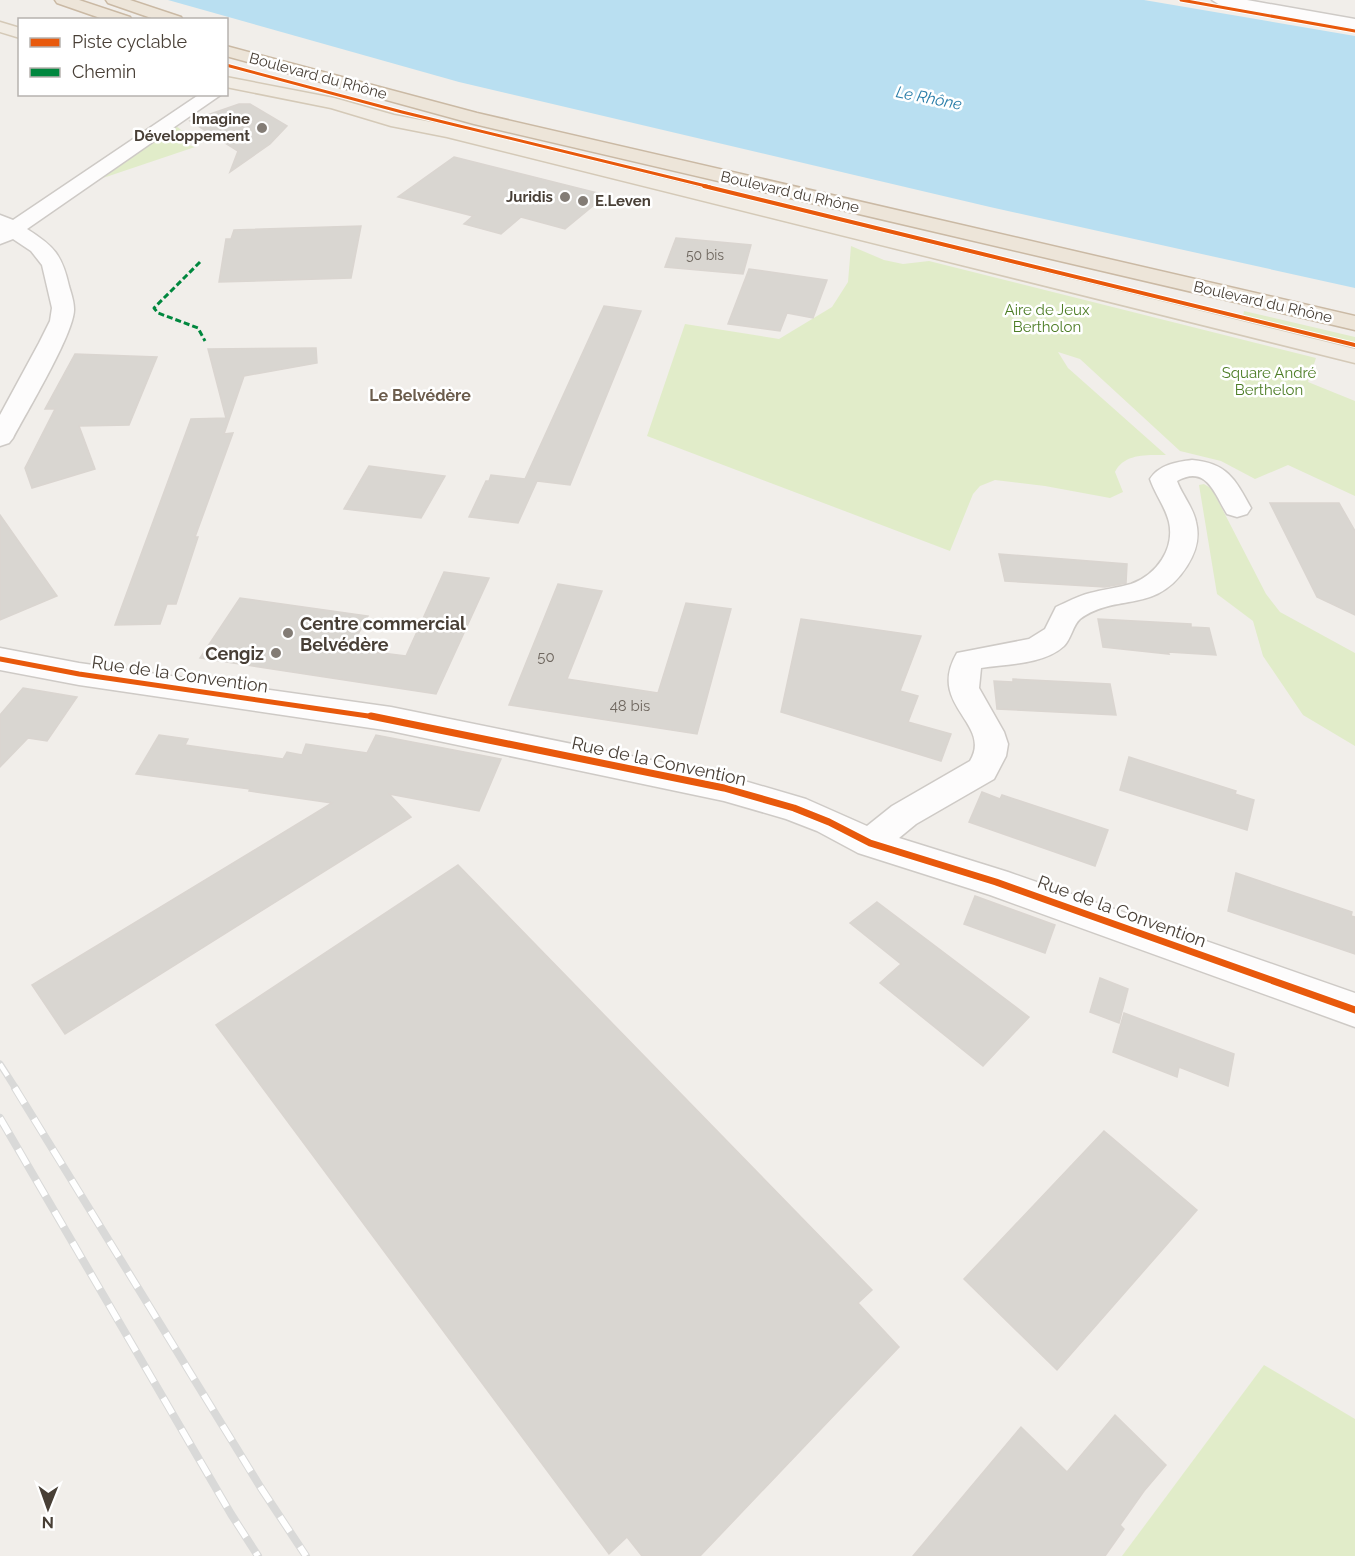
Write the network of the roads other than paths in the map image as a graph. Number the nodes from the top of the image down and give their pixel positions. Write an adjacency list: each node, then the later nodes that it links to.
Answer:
1 (63, 0): 4 (highway)
2 (114, 0): 5 (highway)
3 (1220, 0): 6 (street)
4 (118, 18)
5 (169, 18)
6 (1355, 24)
7 (0, 27): 8 (main road)
8 (18, 32)
9 (228, 37): 14 (highway, Boulevard du Rhône)
10 (228, 52): 15 (highway, Boulevard du Rhône)
11 (228, 87): 16 (main road)
12 (209, 96): 13 (street)
13 (5, 229): 17 (street)
14 (1355, 308)
15 (1355, 323)
16 (1355, 356)
17 (0, 438)
18 (1237, 508): 20 (street)
19 (0, 659): 20 (street, Rue de la Convention)
20 (870, 843): 21 (street, Rue de la Convention)
21 (1355, 1010)

